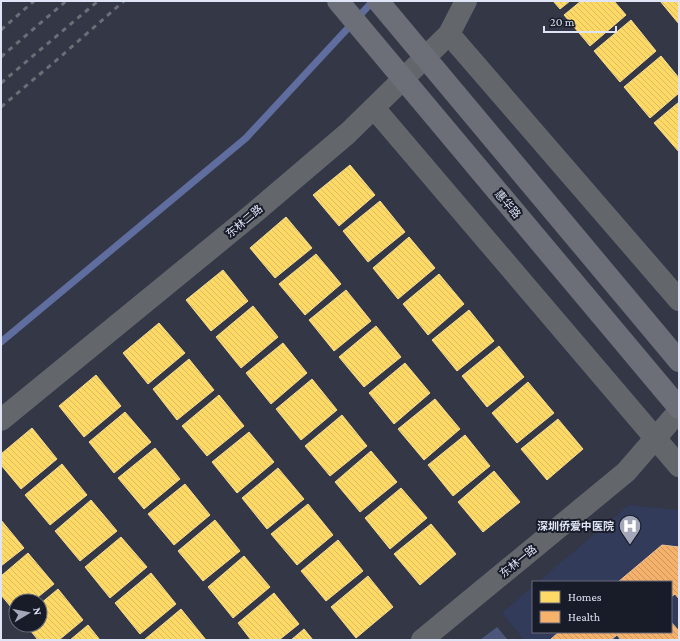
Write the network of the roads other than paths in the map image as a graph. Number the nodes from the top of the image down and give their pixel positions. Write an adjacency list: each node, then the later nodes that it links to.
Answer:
1 (338, 1): 8 (main road, 惠华路)
2 (378, 1): 7 (main road)
3 (466, 1): 4 (street, 东林二路)
4 (449, 34): 5 (street, 东林二路); 6 (street)
5 (374, 108): 10 (street, 东林二路); 11 (street)
6 (679, 300)
7 (679, 361)
8 (679, 408)
9 (679, 411): 11 (street, 东林一路)
10 (1, 420)
11 (656, 438): 12 (street); 13 (street, 东林一路)
12 (679, 466)
13 (422, 640)

